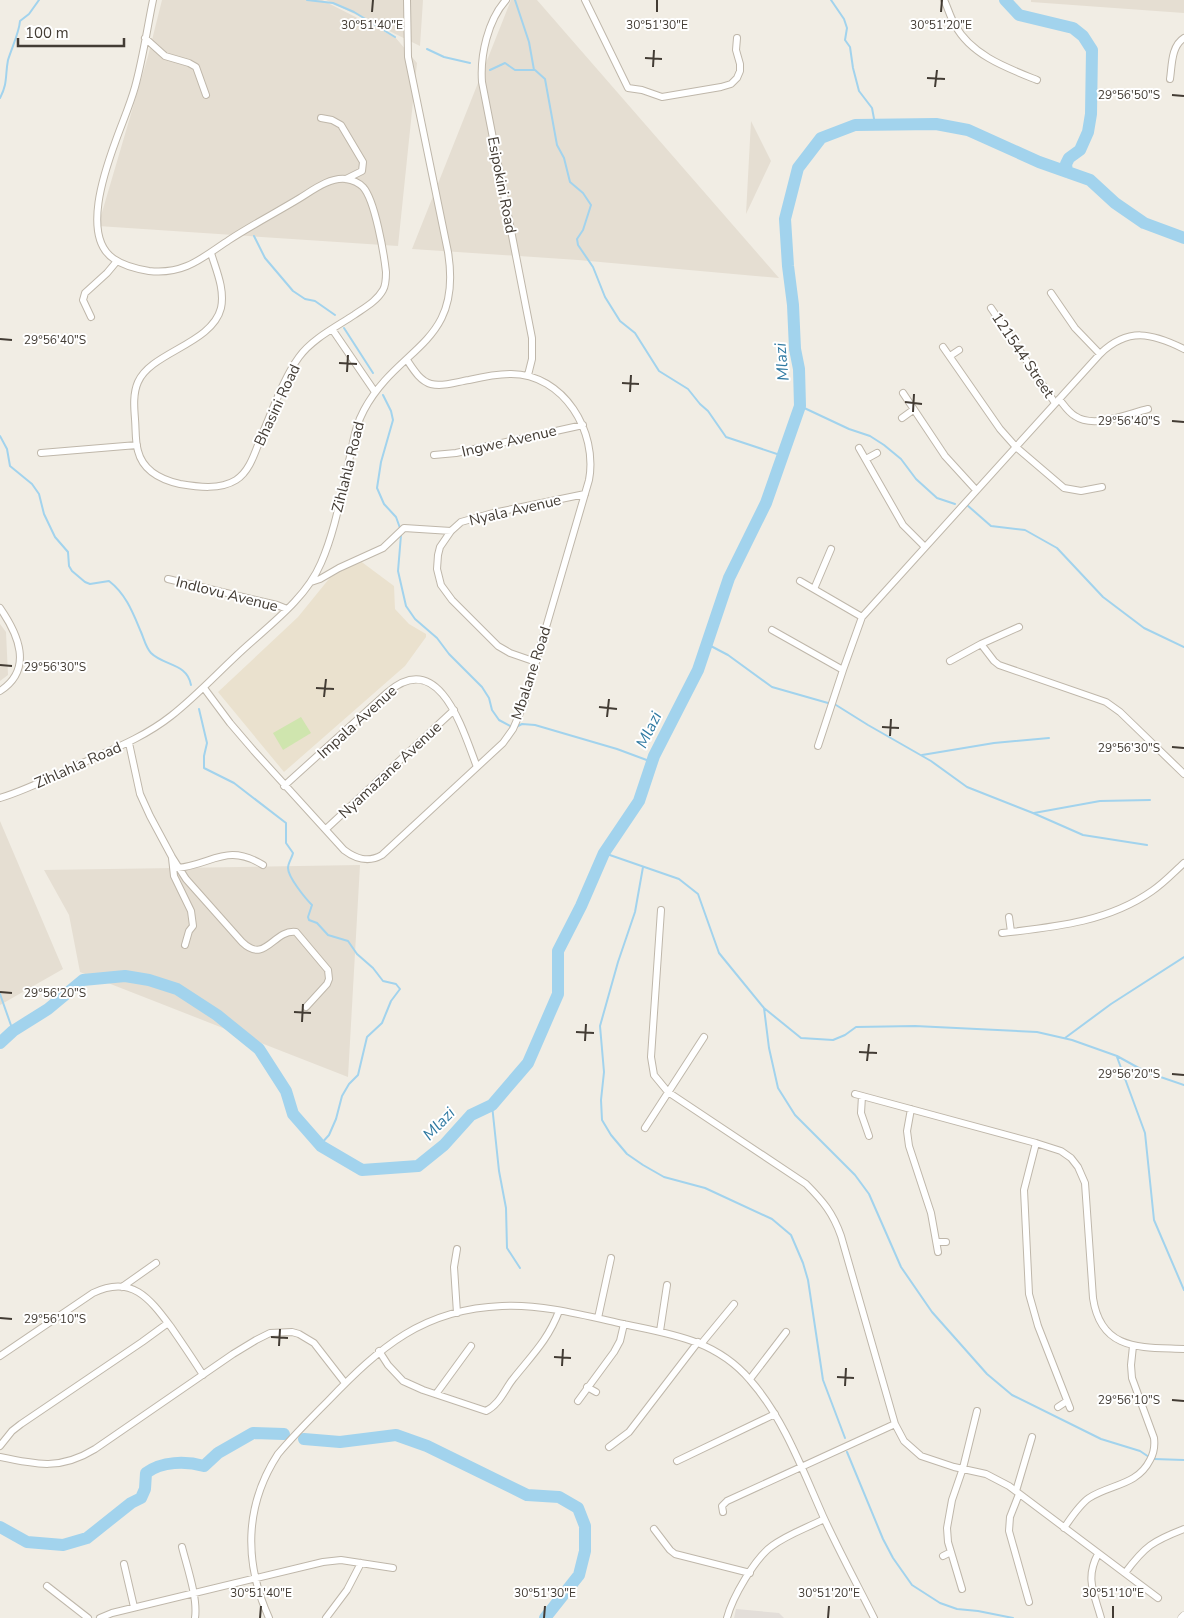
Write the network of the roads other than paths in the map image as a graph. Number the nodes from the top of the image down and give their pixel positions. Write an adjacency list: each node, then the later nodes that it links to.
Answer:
1 (153, 0): 6 (street)
2 (407, 0): 25 (street, Zihlahla Road)
3 (506, 0): 26 (street, Esipokini Road)
4 (585, 0): 7 (street)
5 (944, 0): 10 (street)
6 (145, 38): 11 (street); 15 (street)
7 (736, 38)
8 (1184, 38): 9 (street)
9 (1170, 79)
10 (1037, 80)
11 (206, 95)
12 (321, 118): 13 (street)
13 (346, 179): 14 (street); 19 (street, Bhasini Road)
14 (211, 253): 15 (street); 34 (street, Bhasini Road)
15 (117, 261): 18 (street)
16 (1051, 294): 23 (street)
17 (991, 308): 29 (street, 121544 Street)
18 (91, 317)
19 (332, 329): 27 (street); 34 (street, Bhasini Road)
20 (943, 347): 24 (street)
21 (1184, 348): 23 (street)
22 (959, 350): 24 (street)
23 (1100, 354): 29 (street)
24 (950, 356): 35 (street)
25 (407, 360): 26 (street); 27 (street, Zihlahla Road)
26 (528, 375): 33 (street, Mbalane Road)
27 (375, 392): 49 (street, Zihlahla Road)
28 (903, 394): 31 (street)
29 (1057, 401): 30 (street, 121544 Street); 35 (street)
30 (1148, 408)
31 (913, 410): 32 (street); 42 (street)
32 (902, 418)
33 (583, 425): 39 (street, Ingwe Avenue); 43 (street, Mbalane Road)
34 (137, 445): 37 (street)
35 (1016, 447): 41 (street); 42 (street)
36 (859, 448): 40 (street)
37 (41, 453)
38 (877, 453): 40 (street)
39 (434, 455)
40 (866, 459): 45 (street)
41 (1102, 487)
42 (976, 490): 45 (street)
43 (585, 494): 44 (street, Nyala Avenue); 57 (street, Mbalane Road)
44 (451, 531): 49 (street); 57 (street, Nyala Avenue)
45 (925, 547): 53 (street)
46 (831, 549): 50 (street)
47 (168, 579): 52 (street, Indlovu Avenue)
48 (800, 581): 50 (street)
49 (311, 582): 52 (street, Zihlahla Road)
50 (814, 589): 53 (street)
51 (0, 608): 61 (street)
52 (287, 609): 60 (street, Zihlahla Road)
53 (862, 617): 59 (street)
54 (1019, 627): 56 (street)
55 (772, 630): 59 (street)
56 (981, 644): 58 (street); 66 (street)
57 (536, 662): 65 (street, Mbalane Road)
58 (950, 662)
59 (843, 670): 64 (street)
60 (204, 688): 63 (street, Zihlahla Road); 67 (street, Mbalane Road)
61 (0, 691)
62 (454, 710): 65 (street, Impala Avenue); 67 (street, Impala Avenue); 69 (street, Nyamazane Avenue)
63 (129, 742): 68 (street, Zihlahla Road); 70 (street)
64 (818, 746)
65 (477, 767): 69 (street, Mbalane Road)
66 (1184, 774)
67 (284, 786): 69 (street, Mbalane Road)
68 (0, 798)
69 (326, 830)
70 (172, 857): 73 (street); 78 (street)
71 (1184, 863): 76 (street)
72 (263, 865): 73 (street)
73 (178, 868): 79 (street)
74 (661, 910): 81 (street)
75 (1009, 917): 76 (street)
76 (1011, 932): 77 (street)
77 (1002, 933)
78 (186, 946)
79 (306, 1007)
80 (704, 1037): 81 (street)
81 (668, 1092): 85 (street); 122 (street)
82 (855, 1094): 83 (street)
83 (862, 1096): 84 (street); 86 (street)
84 (911, 1110): 87 (street); 88 (street)
85 (645, 1128)
86 (869, 1136)
87 (1036, 1143): 106 (street); 117 (street)
88 (937, 1242): 89 (street); 91 (street)
89 (946, 1242)
90 (457, 1249): 98 (street)
91 (938, 1252)
92 (611, 1258): 99 (street)
93 (156, 1263): 95 (street)
94 (667, 1285): 102 (street)
95 (122, 1287): 100 (street); 109 (street)
96 (734, 1304): 104 (street)
97 (559, 1311): 98 (street); 99 (street); 115 (street)
98 (457, 1313): 108 (street)
99 (598, 1318): 101 (street)
100 (168, 1323): 110 (street); 124 (street)
101 (624, 1324): 102 (street); 113 (street)
102 (660, 1331): 104 (street)
103 (786, 1332): 111 (street)
104 (700, 1343): 111 (street); 125 (street)
105 (471, 1346): 115 (street)
106 (1133, 1346): 107 (street); 133 (street)
107 (1184, 1349)
108 (379, 1351): 112 (street); 115 (street)
109 (0, 1356)
110 (203, 1375): 112 (street); 126 (street)
111 (750, 1379): 121 (street)
112 (345, 1383): 145 (street)
113 (587, 1387): 114 (street); 116 (street)
114 (596, 1392)
115 (436, 1394)
116 (578, 1401)
117 (1067, 1401): 118 (street); 119 (street)
118 (1058, 1407)
119 (1070, 1408)
120 (977, 1411): 129 (street)
121 (775, 1414): 127 (street); 128 (street)
122 (895, 1424): 128 (street); 129 (street)
123 (1032, 1437): 130 (street)
124 (0, 1446)
125 (609, 1447)
126 (0, 1457)
127 (677, 1462)
128 (801, 1466): 131 (street); 132 (street)
129 (963, 1468): 130 (street); 137 (street)
130 (1018, 1492): 133 (street); 150 (street)
131 (723, 1512)
132 (824, 1519): 143 (street); 158 (street)
133 (1064, 1528): 138 (street)
134 (1184, 1529): 144 (street)
135 (654, 1530): 143 (street)
136 (182, 1547): 148 (street)
137 (952, 1552): 139 (street); 147 (street)
138 (1098, 1554): 144 (street); 159 (street)
139 (943, 1556)
140 (361, 1563): 142 (street); 145 (street); 156 (street)
141 (124, 1564): 151 (street)
142 (393, 1568)
143 (750, 1573): 157 (street)
144 (1125, 1573): 149 (street)
145 (254, 1579): 148 (street); 155 (street)
146 (47, 1586): 152 (street)
147 (962, 1589)
148 (192, 1592): 151 (street); 154 (street)
149 (1158, 1598)
150 (1029, 1602)
151 (134, 1607): 153 (street)
152 (88, 1618)
153 (100, 1618)
154 (195, 1618)
155 (269, 1618)
156 (326, 1618)
157 (727, 1618)
158 (874, 1618)
159 (1101, 1618)

